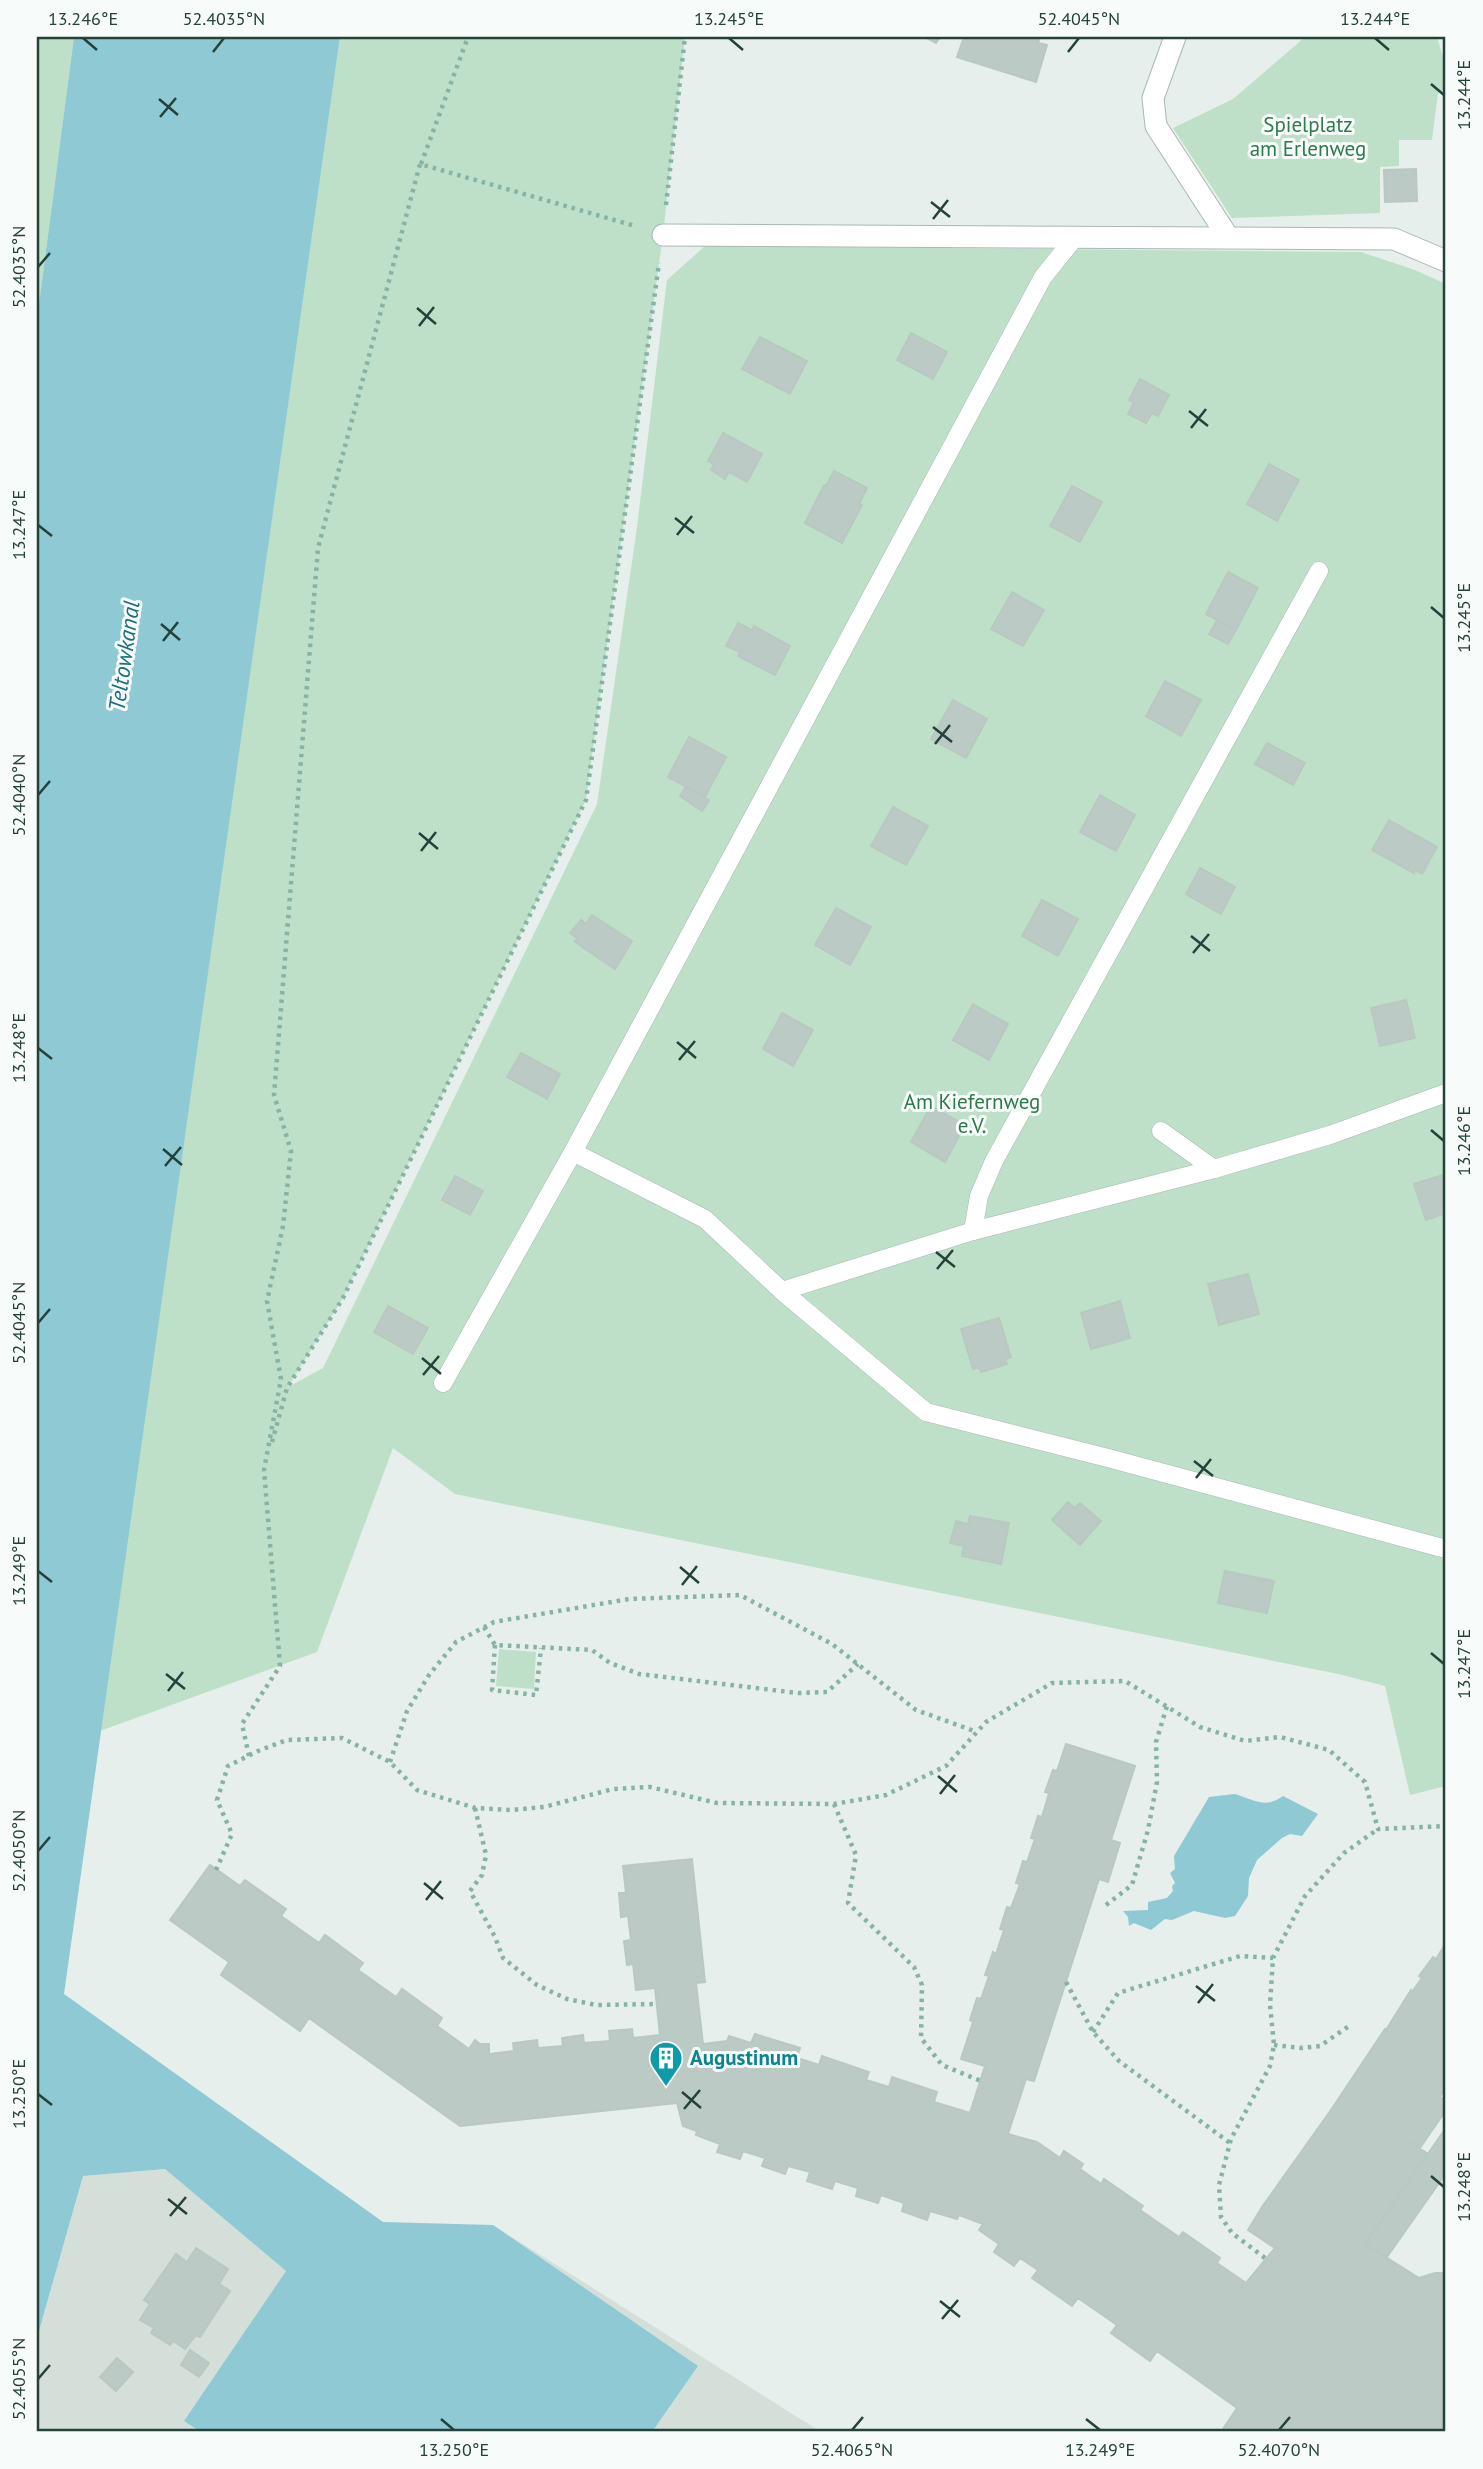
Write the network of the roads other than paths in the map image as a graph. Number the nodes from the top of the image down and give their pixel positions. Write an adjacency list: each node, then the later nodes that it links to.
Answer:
1 (1175, 37): 4 (street)
2 (663, 234): 3 (street)
3 (1076, 236): 4 (street); 9 (lane)
4 (1228, 237): 5 (street)
5 (1446, 261)
6 (1319, 571): 11 (lane)
7 (1446, 1093): 10 (lane)
8 (1161, 1131): 10 (lane)
9 (573, 1152): 12 (lane); 13 (lane)
10 (1214, 1169): 11 (lane)
11 (973, 1231): 12 (lane)
12 (782, 1292): 14 (lane)
13 (443, 1383)
14 (1446, 1549)

